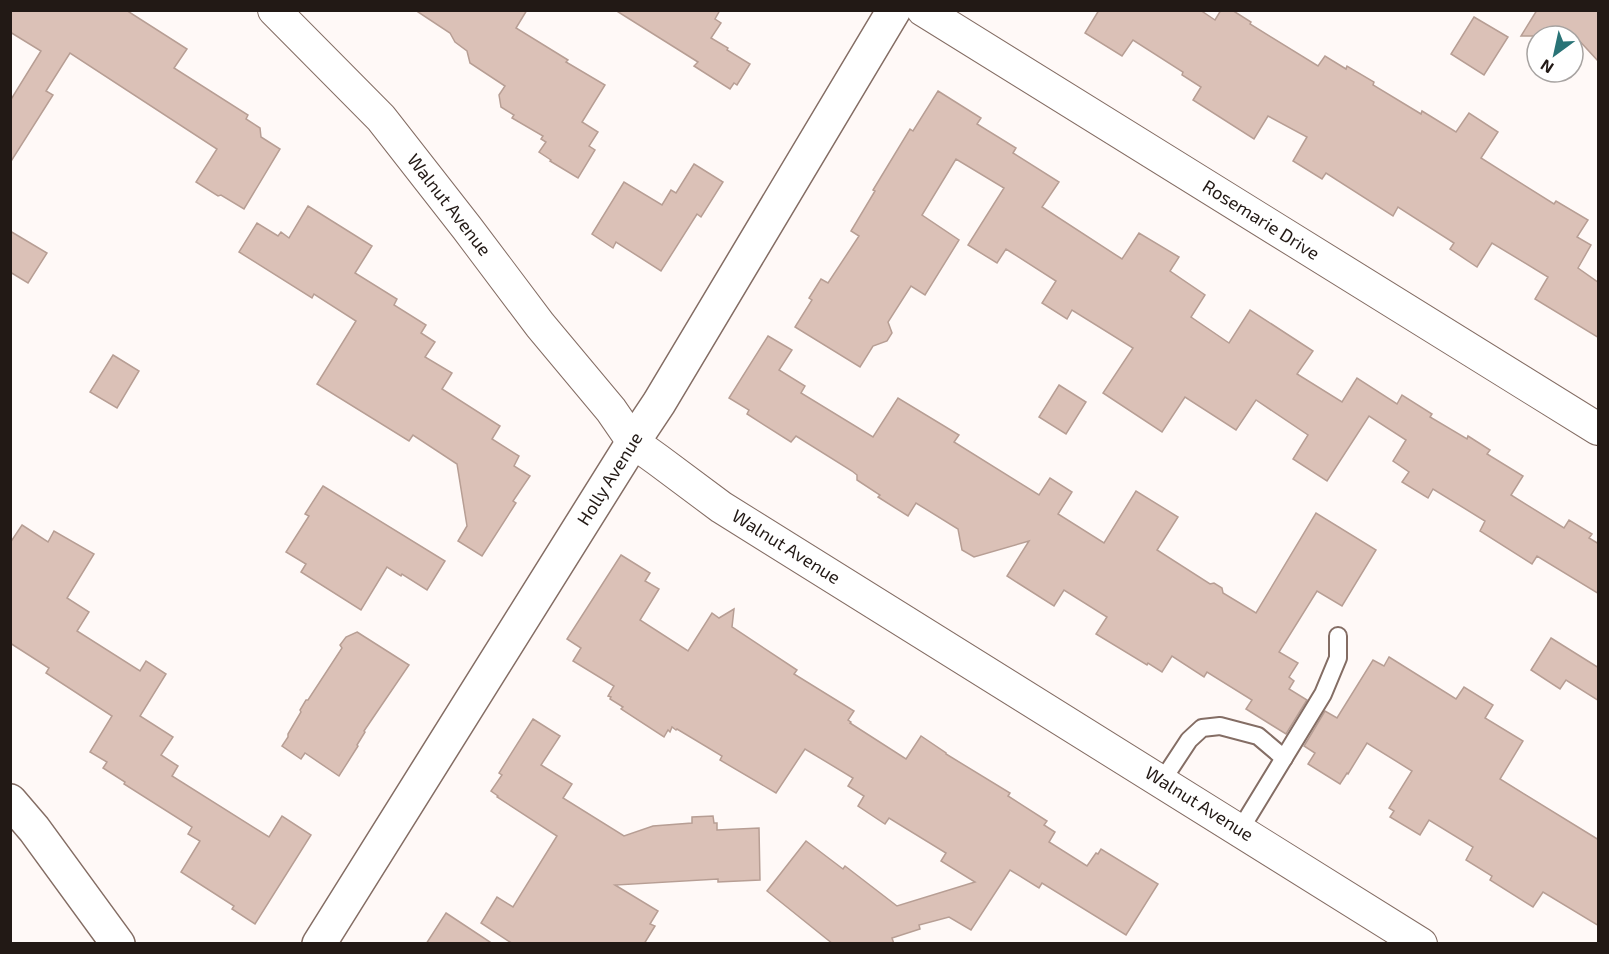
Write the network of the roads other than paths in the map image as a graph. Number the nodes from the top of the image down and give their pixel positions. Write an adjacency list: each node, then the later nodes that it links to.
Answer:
1 (274, 10): 5 (street, Walnut Avenue)
2 (894, 10): 5 (street, Holly Avenue)
3 (923, 10): 4 (street, Rosemarie Drive)
4 (1599, 429)
5 (633, 442): 8 (street, Walnut Avenue); 12 (street, Holly Avenue)
6 (1338, 636): 7 (lane)
7 (1284, 758): 8 (lane); 10 (lane)
8 (1162, 781): 10 (street, Walnut Avenue)
9 (10, 801): 11 (street)
10 (1240, 830): 13 (street, Walnut Avenue)
11 (118, 944)
12 (319, 944)
13 (1421, 944)

